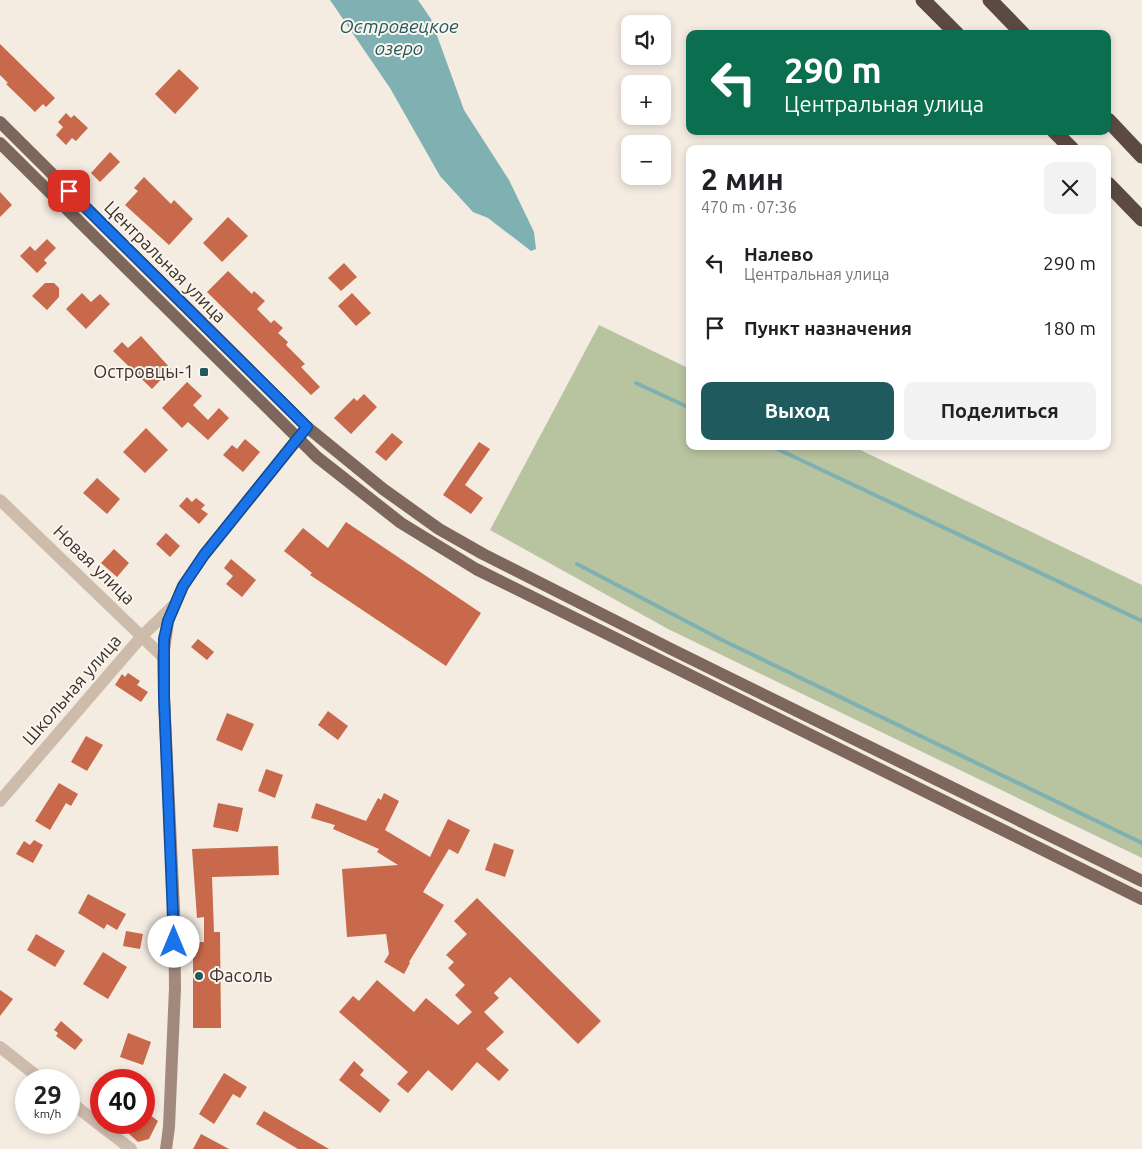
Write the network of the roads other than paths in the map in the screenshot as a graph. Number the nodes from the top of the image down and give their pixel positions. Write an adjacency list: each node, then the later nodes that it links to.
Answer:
1 (923, 0): 3 (highway)
2 (990, 0): 4 (highway)
3 (953, 30)
4 (1019, 30)
5 (0, 122): 13 (main road, Центральная улица)
6 (1111, 123): 10 (highway)
7 (1058, 135): 9 (highway)
8 (0, 144): 14 (main road, Центральная улица)
9 (1068, 145)
10 (1142, 156)
11 (1111, 187): 12 (highway)
12 (1142, 219)
13 (307, 427): 14 (street); 20 (main road, Центральная улица)
14 (297, 438): 16 (street); 21 (main road, Центральная улица)
15 (0, 500): 17 (street, Новая улица)
16 (174, 605): 17 (street, Школьная улица); 18 (street)
17 (142, 636): 18 (street, Новая улица); 19 (street, Школьная улица)
18 (164, 657): 26 (street)
19 (0, 801)
20 (1142, 881)
21 (1142, 899)
22 (0, 1047): 23 (street)
23 (28, 1069)
24 (80, 1110): 25 (street)
25 (131, 1149)
26 (166, 1149)

